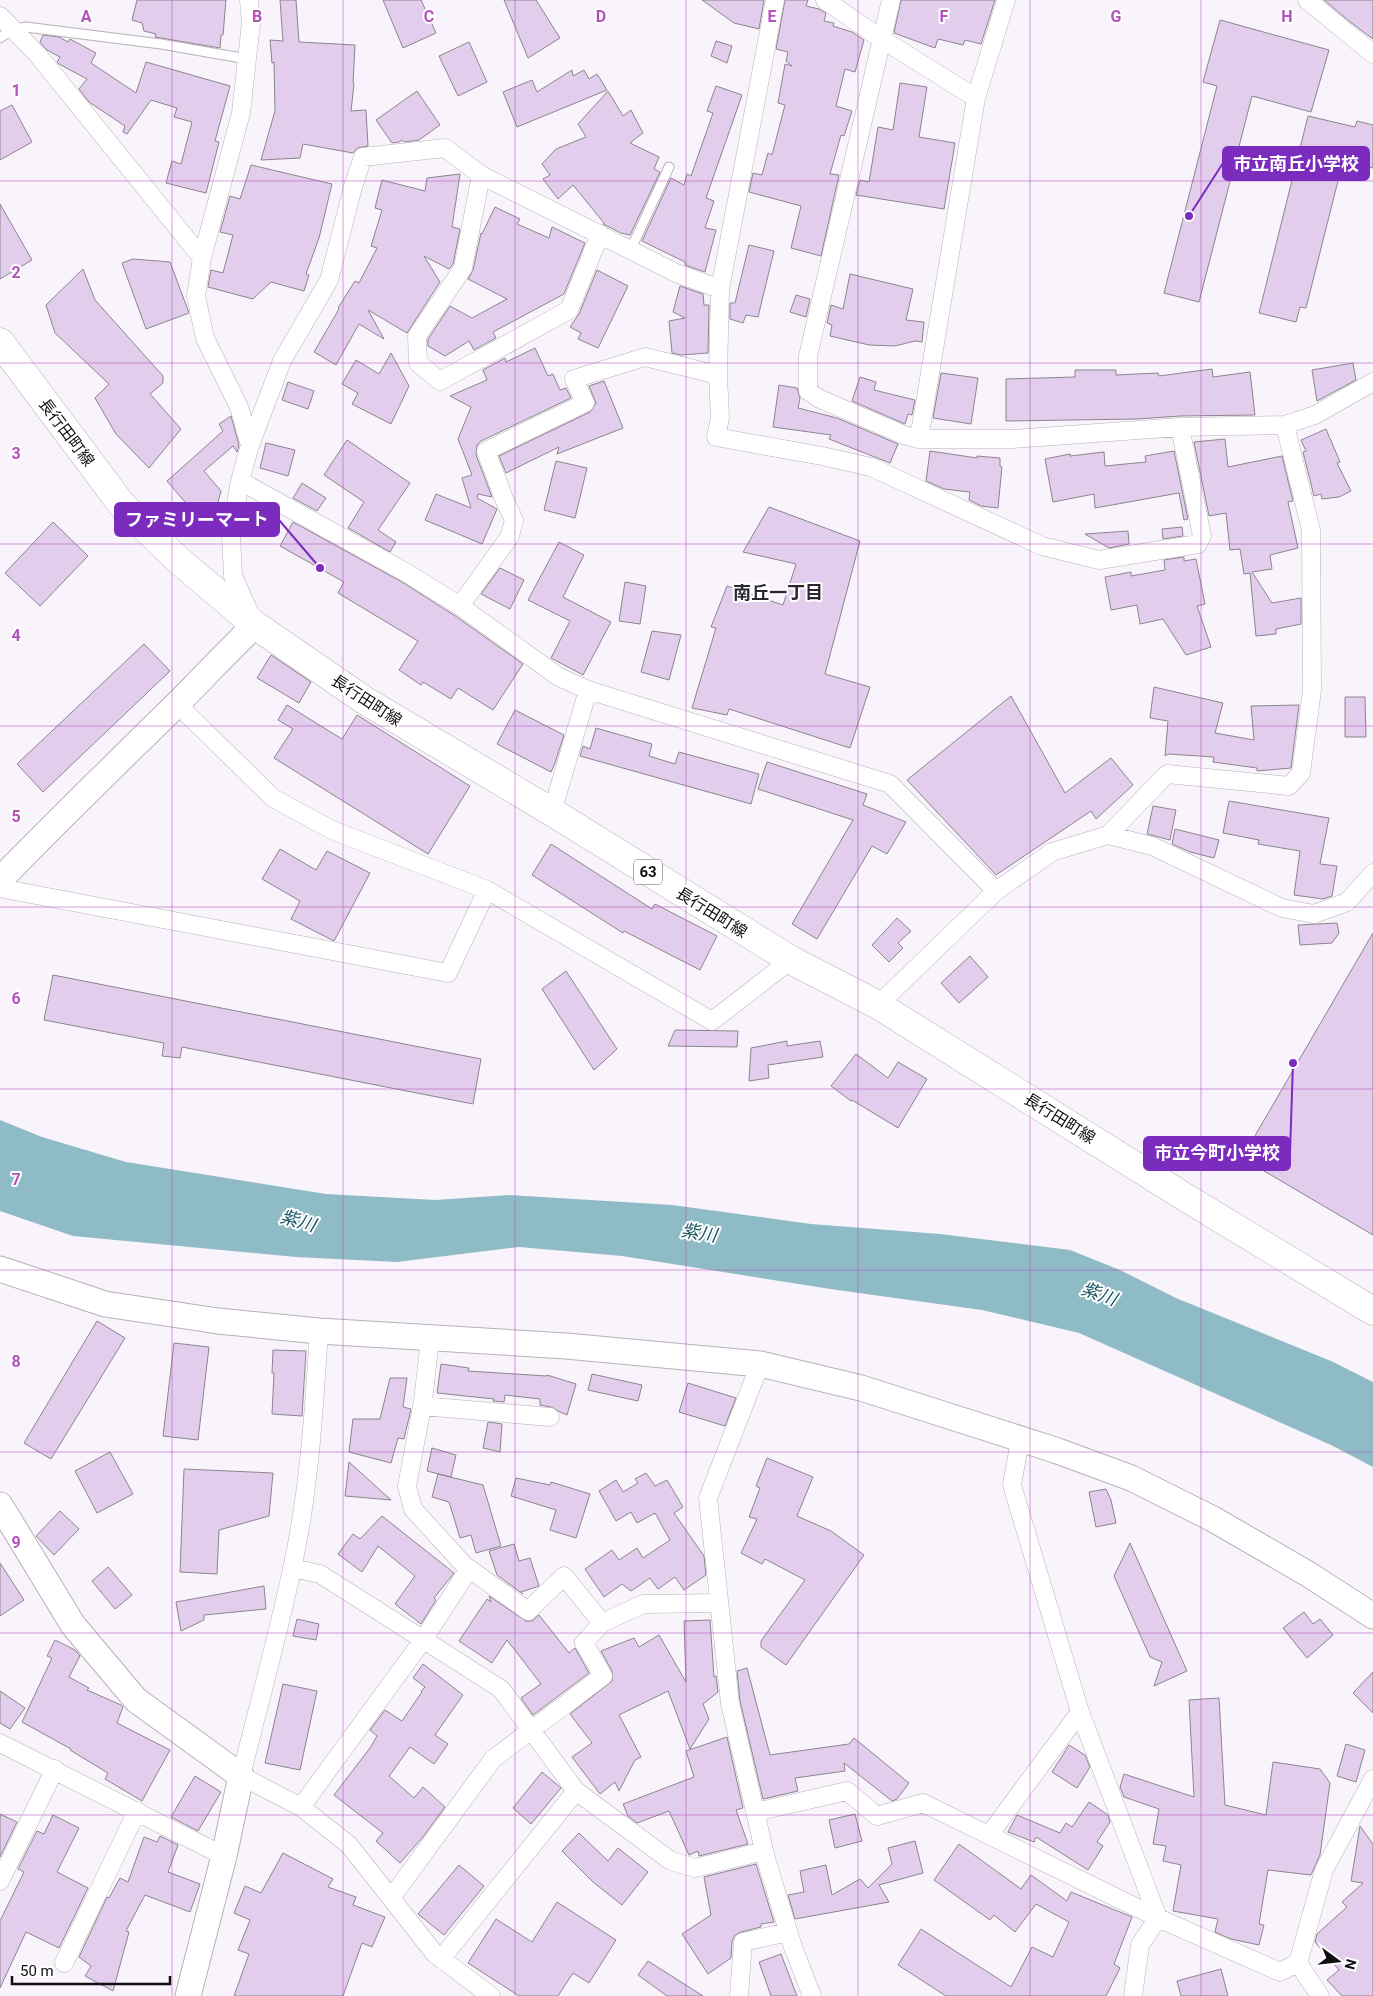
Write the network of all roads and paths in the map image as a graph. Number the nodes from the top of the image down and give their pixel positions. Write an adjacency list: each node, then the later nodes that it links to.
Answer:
1 (249, 0): 11 (street)
2 (775, 0): 18 (street)
3 (825, 0): 9 (street)
4 (891, 0): 9 (street)
5 (1006, 0): 12 (street)
6 (1307, 0): 10 (street)
7 (0, 16): 8 (street)
8 (6, 34): 11 (lane); 17 (street)
9 (880, 38): 12 (street); 24 (street)
10 (1373, 54)
11 (246, 59): 17 (street)
12 (976, 98): 24 (street)
13 (669, 167): 16 (lane)
14 (481, 175): 15 (street); 15 (street); 25 (street)
15 (600, 234): 16 (street)
16 (630, 251): 18 (street)
17 (202, 258): 25 (street)
18 (720, 289): 20 (street)
19 (0, 342): 28 (main road, 長行田町線 / 63)
20 (718, 375): 23 (street); 27 (street)
21 (1373, 382): 22 (street)
22 (1285, 425): 23 (street); 32 (street)
23 (1180, 427): 24 (street)
24 (919, 439)
25 (250, 445): 26 (street)
26 (240, 481): 27 (street); 28 (street)
27 (460, 606): 29 (street)
28 (255, 625): 30 (street); 31 (main road, 長行田町線 / 63)
29 (588, 690): 31 (street); 37 (street)
30 (177, 704): 34 (street); 36 (street)
31 (552, 812): 38 (main road, 長行田町線 / 63)
32 (1108, 835): 33 (street); 37 (street)
33 (1373, 873)
34 (0, 880)
35 (0, 888): 36 (street)
36 (487, 890): 38 (street)
37 (996, 891): 39 (street)
38 (791, 960): 39 (main road, 長行田町線 / 63)
39 (878, 1005): 41 (main road, 長行田町線 / 63)
40 (0, 1268): 42 (street)
41 (1373, 1311)
42 (319, 1331): 43 (street); 49 (street)
43 (430, 1340): 44 (street); 45 (street)
44 (760, 1364): 47 (street); 51 (street)
45 (422, 1406): 46 (street); 50 (street)
46 (550, 1417)
47 (1020, 1440): 52 (street); 55 (street)
48 (0, 1505): 59 (street)
49 (292, 1568): 54 (street); 59 (street)
50 (469, 1569): 53 (street); 54 (street)
51 (719, 1603): 53 (street); 64 (street)
52 (1373, 1616)
53 (602, 1623): 56 (street)
54 (423, 1640): 56 (street); 62 (street)
55 (1080, 1712): 65 (street); 70 (street)
56 (530, 1730): 61 (street); 69 (street)
57 (0, 1743): 58 (street)
58 (55, 1769): 63 (street); 68 (street)
59 (242, 1776): 62 (street); 67 (street)
60 (1373, 1779): 74 (street)
61 (576, 1791): 66 (street); 72 (street)
62 (301, 1807): 69 (street)
63 (137, 1811): 67 (street); 73 (street)
64 (755, 1812): 65 (street); 66 (street)
65 (989, 1835): 70 (street)
66 (764, 1852): 71 (street)
67 (224, 1856): 75 (street)
68 (0, 1881)
69 (392, 1898): 72 (street)
70 (1158, 1918): 74 (street); 79 (street)
71 (788, 1932): 77 (street); 78 (street)
72 (441, 1959): 76 (street)
73 (64, 1963)
74 (1298, 1963): 80 (street)
75 (188, 1996)
76 (491, 1996)
77 (740, 1996)
78 (812, 1996)
79 (1133, 1996)
80 (1320, 1996)

